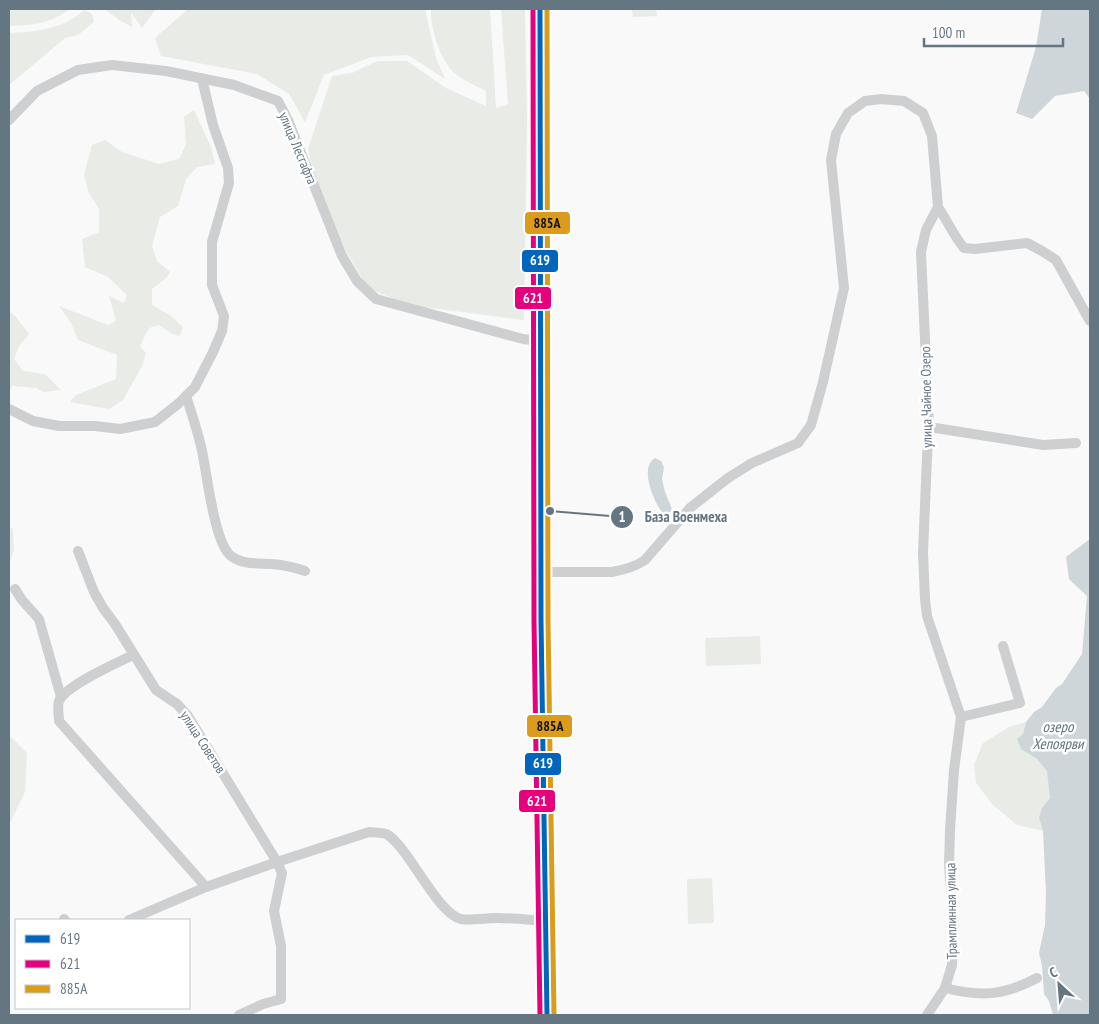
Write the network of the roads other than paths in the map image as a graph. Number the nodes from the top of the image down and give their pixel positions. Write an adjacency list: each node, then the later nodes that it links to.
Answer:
1 (540, 9): 6 (main road)
2 (202, 79): 3 (street, улица Лесгафта); 6 (street, улица Лесгафта); 7 (street)
3 (9, 120)
4 (938, 206): 5 (street); 9 (street, улица Чайное Озеро); 13 (street)
5 (1090, 321)
6 (540, 341): 13 (main road)
7 (186, 396): 8 (street); 12 (street)
8 (9, 409)
9 (929, 427): 10 (street); 18 (street, улица Чайное Озеро)
10 (1076, 443)
11 (78, 551): 16 (street, улица Советов)
12 (305, 571)
13 (541, 572): 23 (main road)
14 (15, 589): 17 (street)
15 (1003, 646): 18 (street)
16 (133, 655): 17 (street); 20 (street, улица Советов)
17 (61, 697): 21 (street)
18 (961, 716): 19 (street, улица Чайное Озеро)
19 (950, 830): 25 (street, Трамплинная улица)
20 (277, 862): 21 (street); 23 (street); 26 (street, улица Советов)
21 (206, 888): 22 (street)
22 (131, 919)
23 (546, 921): 27 (main road)
24 (1037, 978): 25 (street)
25 (945, 988): 28 (street, Трамплинная улица)
26 (239, 1015)
27 (547, 1015)
28 (927, 1015)

